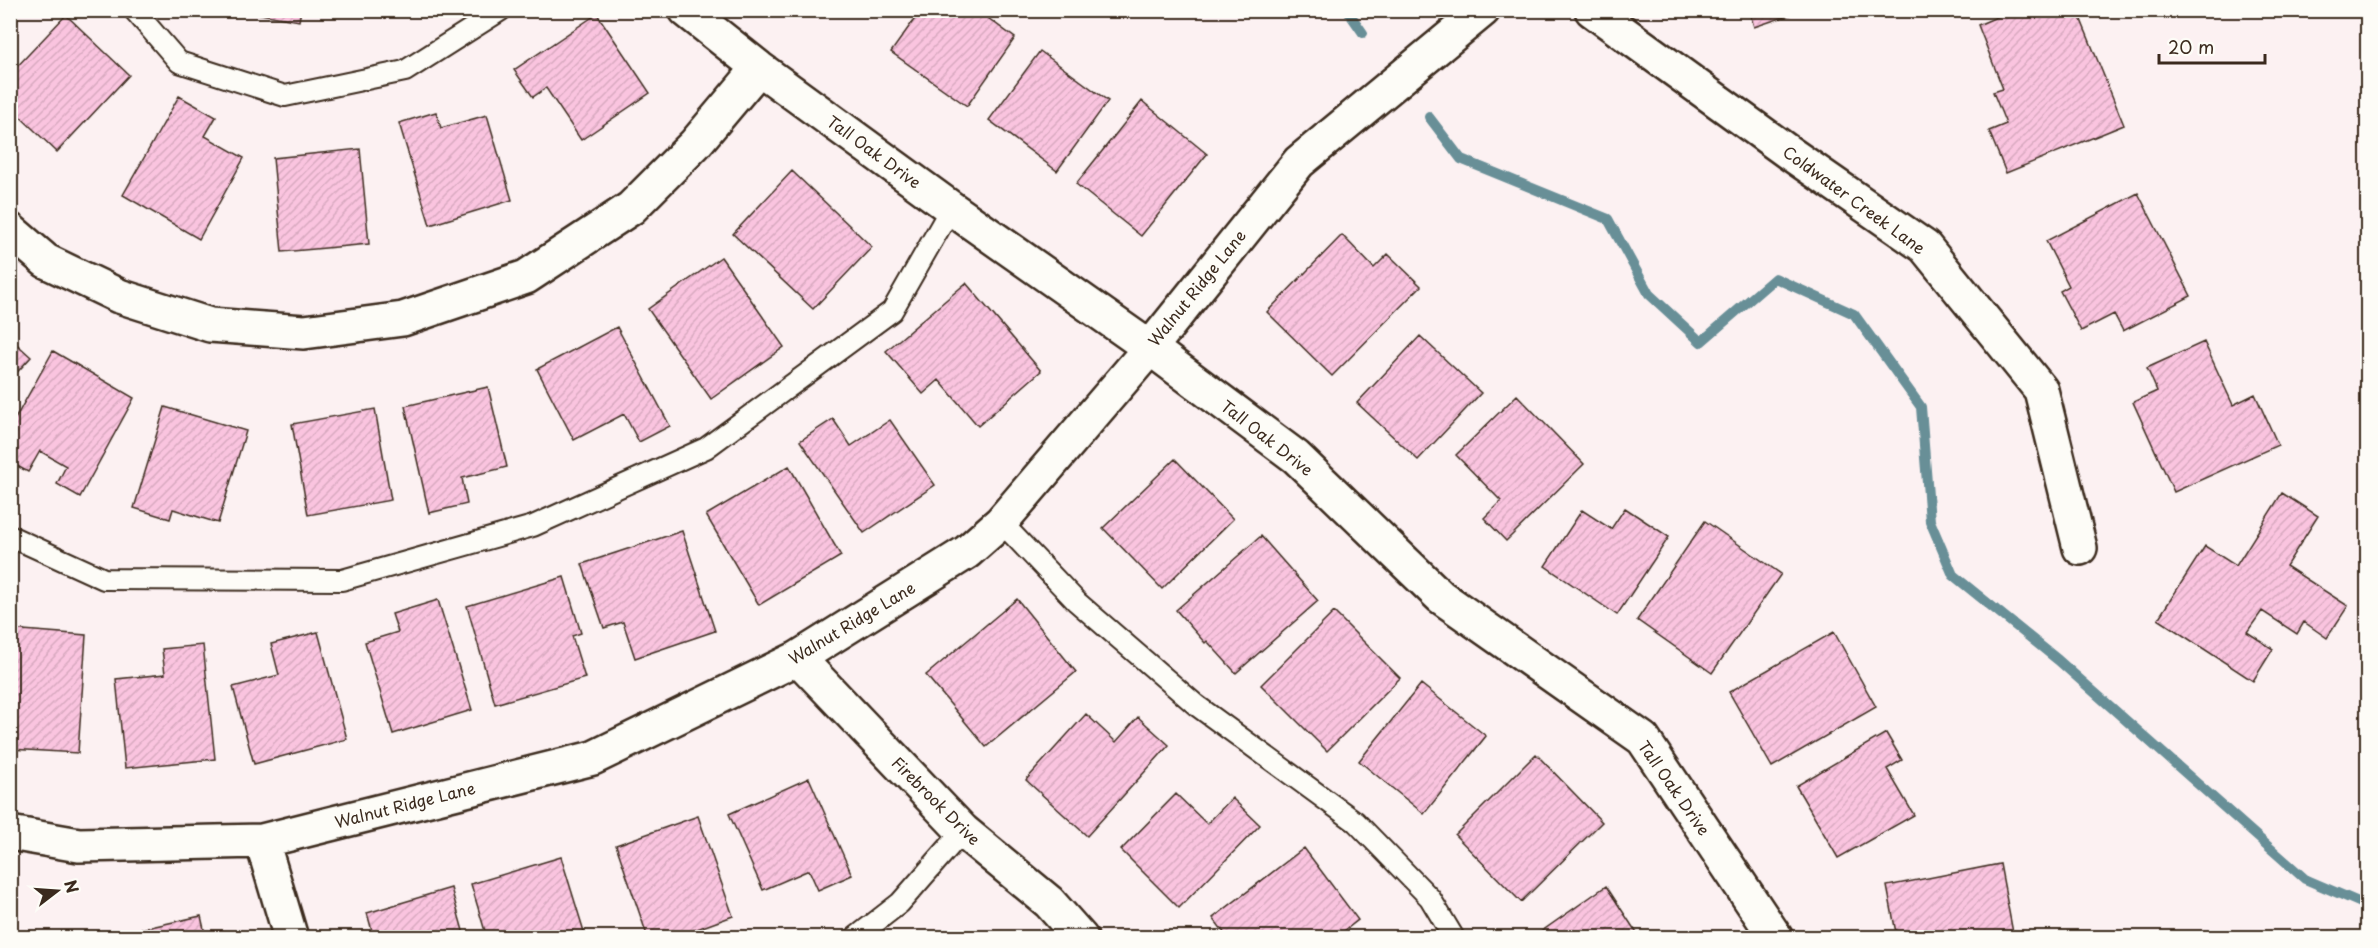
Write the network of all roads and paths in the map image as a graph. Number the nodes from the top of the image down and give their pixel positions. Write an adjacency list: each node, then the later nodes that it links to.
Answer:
1 (134, 10): 2 (lane)
2 (501, 10)
3 (686, 10): 6 (street, Tall Oak Drive)
4 (1483, 10): 9 (street, Walnut Ridge Lane)
5 (1592, 10): 12 (street, Coldwater Creek Lane)
6 (759, 68): 7 (street, Tall Oak Drive); 8 (street)
7 (951, 208): 9 (street, Tall Oak Drive); 11 (lane)
8 (10, 230)
9 (1150, 348): 10 (street, Walnut Ridge Lane); 21 (street, Tall Oak Drive)
10 (1000, 522): 13 (street, Walnut Ridge Lane); 20 (lane)
11 (10, 536)
12 (2080, 548)
13 (798, 658): 14 (street, Firebrook Drive); 16 (street, Walnut Ridge Lane)
14 (963, 831): 18 (lane); 19 (street, Firebrook Drive)
15 (10, 833): 16 (street, Walnut Ridge Lane)
16 (262, 841): 17 (street)
17 (291, 938)
18 (855, 938)
19 (1081, 938)
20 (1454, 938)
21 (1776, 938)

